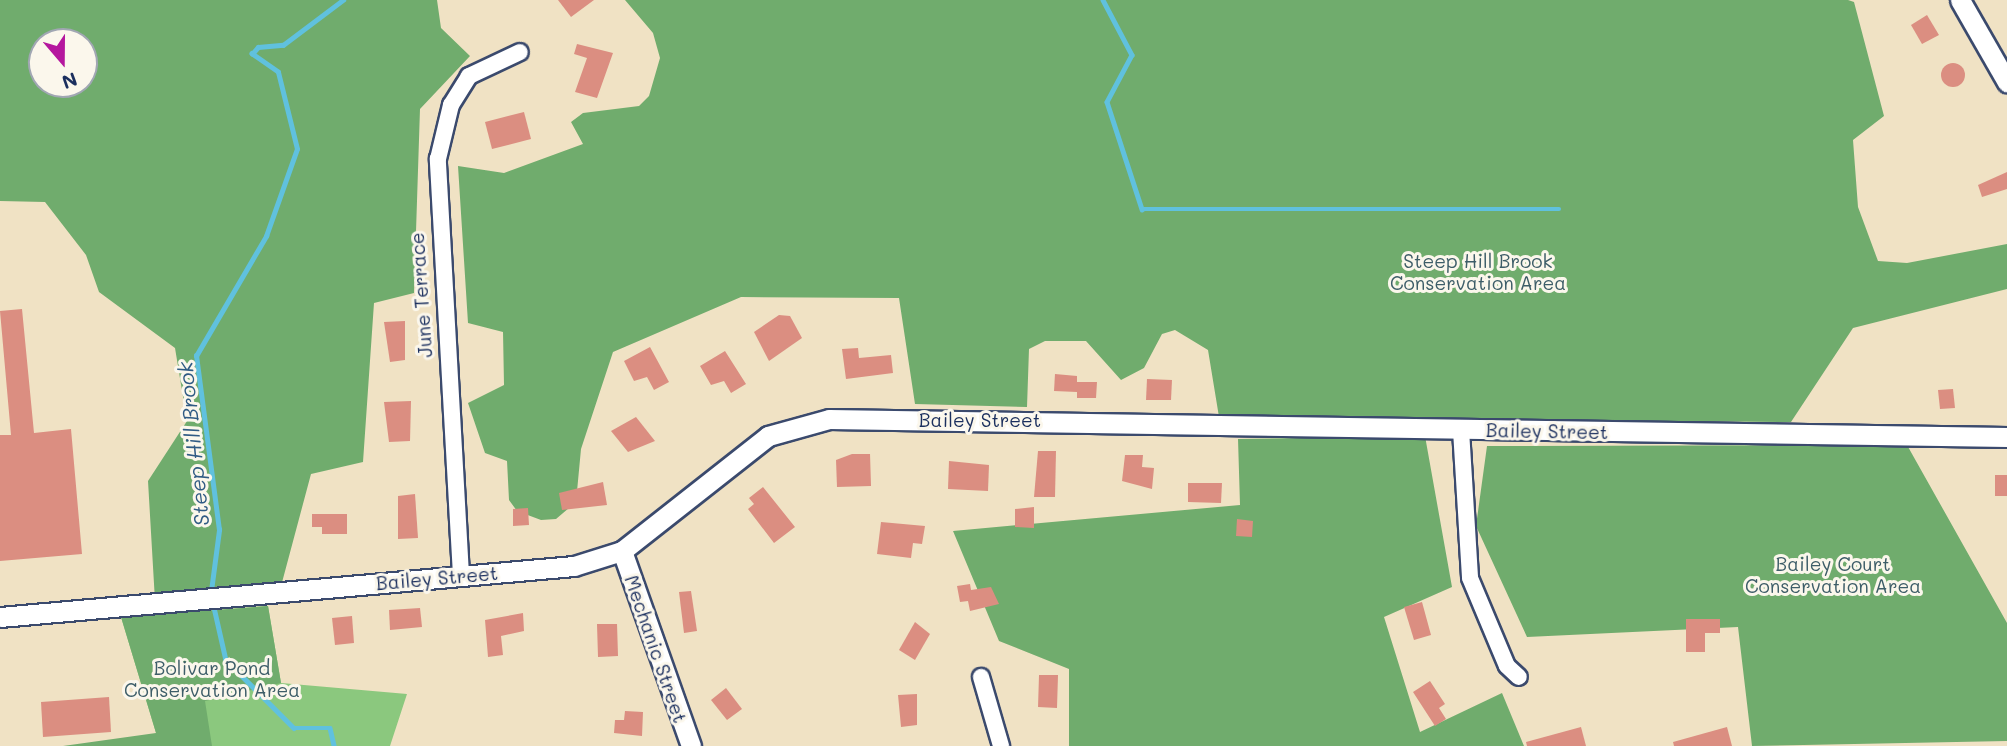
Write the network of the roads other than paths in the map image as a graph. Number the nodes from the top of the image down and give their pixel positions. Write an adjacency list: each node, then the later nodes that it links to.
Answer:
1 (1960, 0): 3 (street)
2 (520, 52): 7 (street, June Terrace)
3 (2007, 82)
4 (1461, 430): 5 (street, Bailey Street); 6 (street, Bailey Street); 10 (street)
5 (2007, 437)
6 (622, 551): 7 (street, Bailey Street); 11 (street, Mechanic Street)
7 (461, 575): 8 (street, Bailey Street)
8 (0, 617)
9 (981, 677): 12 (street)
10 (1519, 677)
11 (691, 746)
12 (1001, 746)

